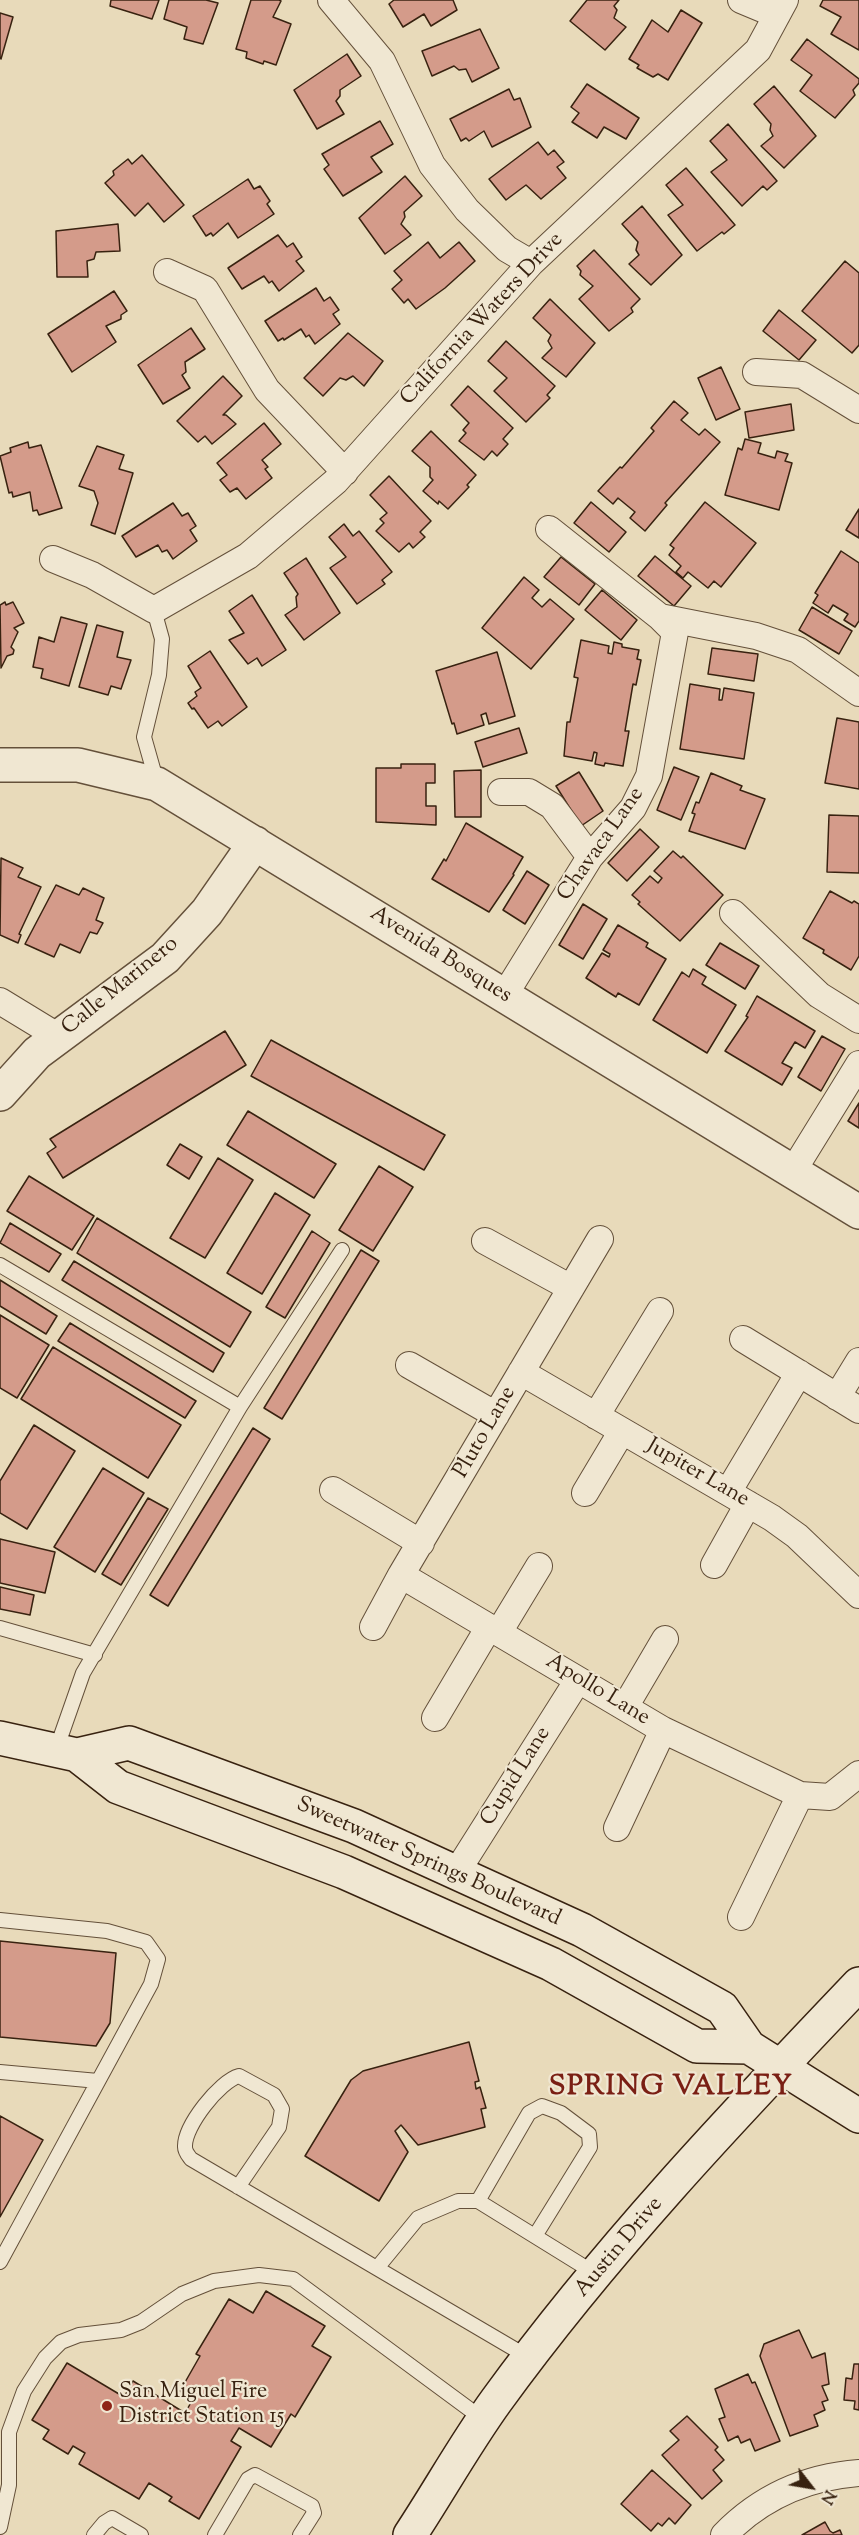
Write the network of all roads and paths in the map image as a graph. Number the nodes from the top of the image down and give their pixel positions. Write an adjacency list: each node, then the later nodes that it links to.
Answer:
1 (331, 0): 4 (street)
2 (741, 0): 3 (street)
3 (781, 7): 4 (street, California Waters Drive)
4 (531, 263): 8 (street, California Waters Drive)
5 (167, 272): 8 (street)
6 (756, 372): 7 (street)
7 (859, 410)
8 (345, 472): 11 (street, California Waters Drive)
9 (549, 529): 12 (street)
10 (53, 559): 11 (street)
11 (154, 610): 15 (lane)
12 (660, 617): 13 (street); 18 (street, Chavaca Lane)
13 (859, 693)
14 (0, 765): 15 (main road, Avenida Bosques)
15 (158, 784): 17 (main road, Avenida Bosques)
16 (501, 792): 18 (street)
17 (255, 843): 20 (main road, Avenida Bosques); 23 (main road, Calle Marinero)
18 (590, 857): 20 (street, Chavaca Lane)
19 (733, 913): 22 (street)
20 (504, 996): 26 (main road, Avenida Bosques)
21 (0, 1002): 23 (street)
22 (859, 1020)
23 (59, 1037): 25 (main road, Calle Marinero)
24 (859, 1064): 26 (street)
25 (0, 1094)
26 (793, 1171): 27 (main road, Avenida Bosques)
27 (859, 1212)
28 (600, 1239): 32 (street, Pluto Lane)
29 (485, 1240): 32 (street)
30 (342, 1250): 40 (lane)
31 (0, 1264): 40 (lane)
32 (571, 1288): 37 (street, Pluto Lane)
33 (660, 1311): 43 (street)
34 (743, 1340): 38 (street)
35 (859, 1361): 39 (street)
36 (409, 1365): 42 (street)
37 (521, 1372): 42 (street, Pluto Lane); 43 (street, Jupiter Lane)
38 (799, 1374): 39 (street); 47 (street)
39 (837, 1397): 41 (street)
40 (240, 1407): 57 (lane)
41 (859, 1410)
42 (496, 1415): 48 (street, Pluto Lane)
43 (596, 1416): 44 (street, Jupiter Lane)
44 (622, 1431): 46 (street); 47 (street, Jupiter Lane)
45 (333, 1490): 48 (street)
46 (585, 1493)
47 (738, 1498): 49 (street); 52 (street, Jupiter Lane)
48 (421, 1543): 51 (street, Pluto Lane)
49 (714, 1565)
50 (540, 1566): 55 (street)
51 (401, 1575): 53 (street, Pluto Lane); 55 (street, Apollo Lane)
52 (859, 1595)
53 (373, 1627)
54 (0, 1628): 57 (lane)
55 (494, 1630): 58 (street, Apollo Lane); 60 (street)
56 (665, 1639): 59 (street)
57 (94, 1655): 63 (lane)
58 (578, 1680): 59 (street, Apollo Lane); 68 (street, Cupid Lane)
59 (625, 1707): 61 (street, Apollo Lane)
60 (435, 1718)
61 (663, 1730): 65 (street, Apollo Lane); 66 (street)
62 (0, 1738): 63 (main road, Sweetwater Springs Boulevard)
63 (67, 1753): 67 (main road, Sweetwater Springs Boulevard); 68 (main road, Sweetwater Springs Boulevard)
64 (859, 1774): 65 (street)
65 (800, 1795): 69 (street)
66 (617, 1827)
67 (344, 1872): 68 (main road); 72 (main road, Sweetwater Springs Boulevard)
68 (456, 1873): 72 (main road, Sweetwater Springs Boulevard)
69 (741, 1917)
70 (0, 1920): 75 (lane)
71 (859, 1984): 73 (main road, Austin Drive)
72 (749, 2047): 73 (main road, Sweetwater Springs Boulevard)
73 (780, 2067): 76 (main road, Sweetwater Springs Boulevard); 82 (main road, Austin Drive)
74 (0, 2072): 75 (lane)
75 (98, 2081): 80 (lane)
76 (859, 2116)
77 (238, 2187): 77 (lane); 81 (lane)
78 (478, 2201): 79 (lane); 79 (lane); 81 (lane)
79 (535, 2236): 82 (lane)
80 (0, 2262)
81 (377, 2268): 83 (lane)
82 (596, 2274): 83 (main road, Austin Drive)
83 (530, 2358): 84 (main road, Austin Drive)
84 (484, 2420): 86 (lane); 91 (main road, Austin Drive)
85 (859, 2473): 92 (street)
86 (0, 2527)
87 (94, 2535): 88 (lane)
88 (141, 2535)
89 (215, 2535): 90 (lane)
90 (300, 2535)
91 (410, 2535)
92 (724, 2535)

